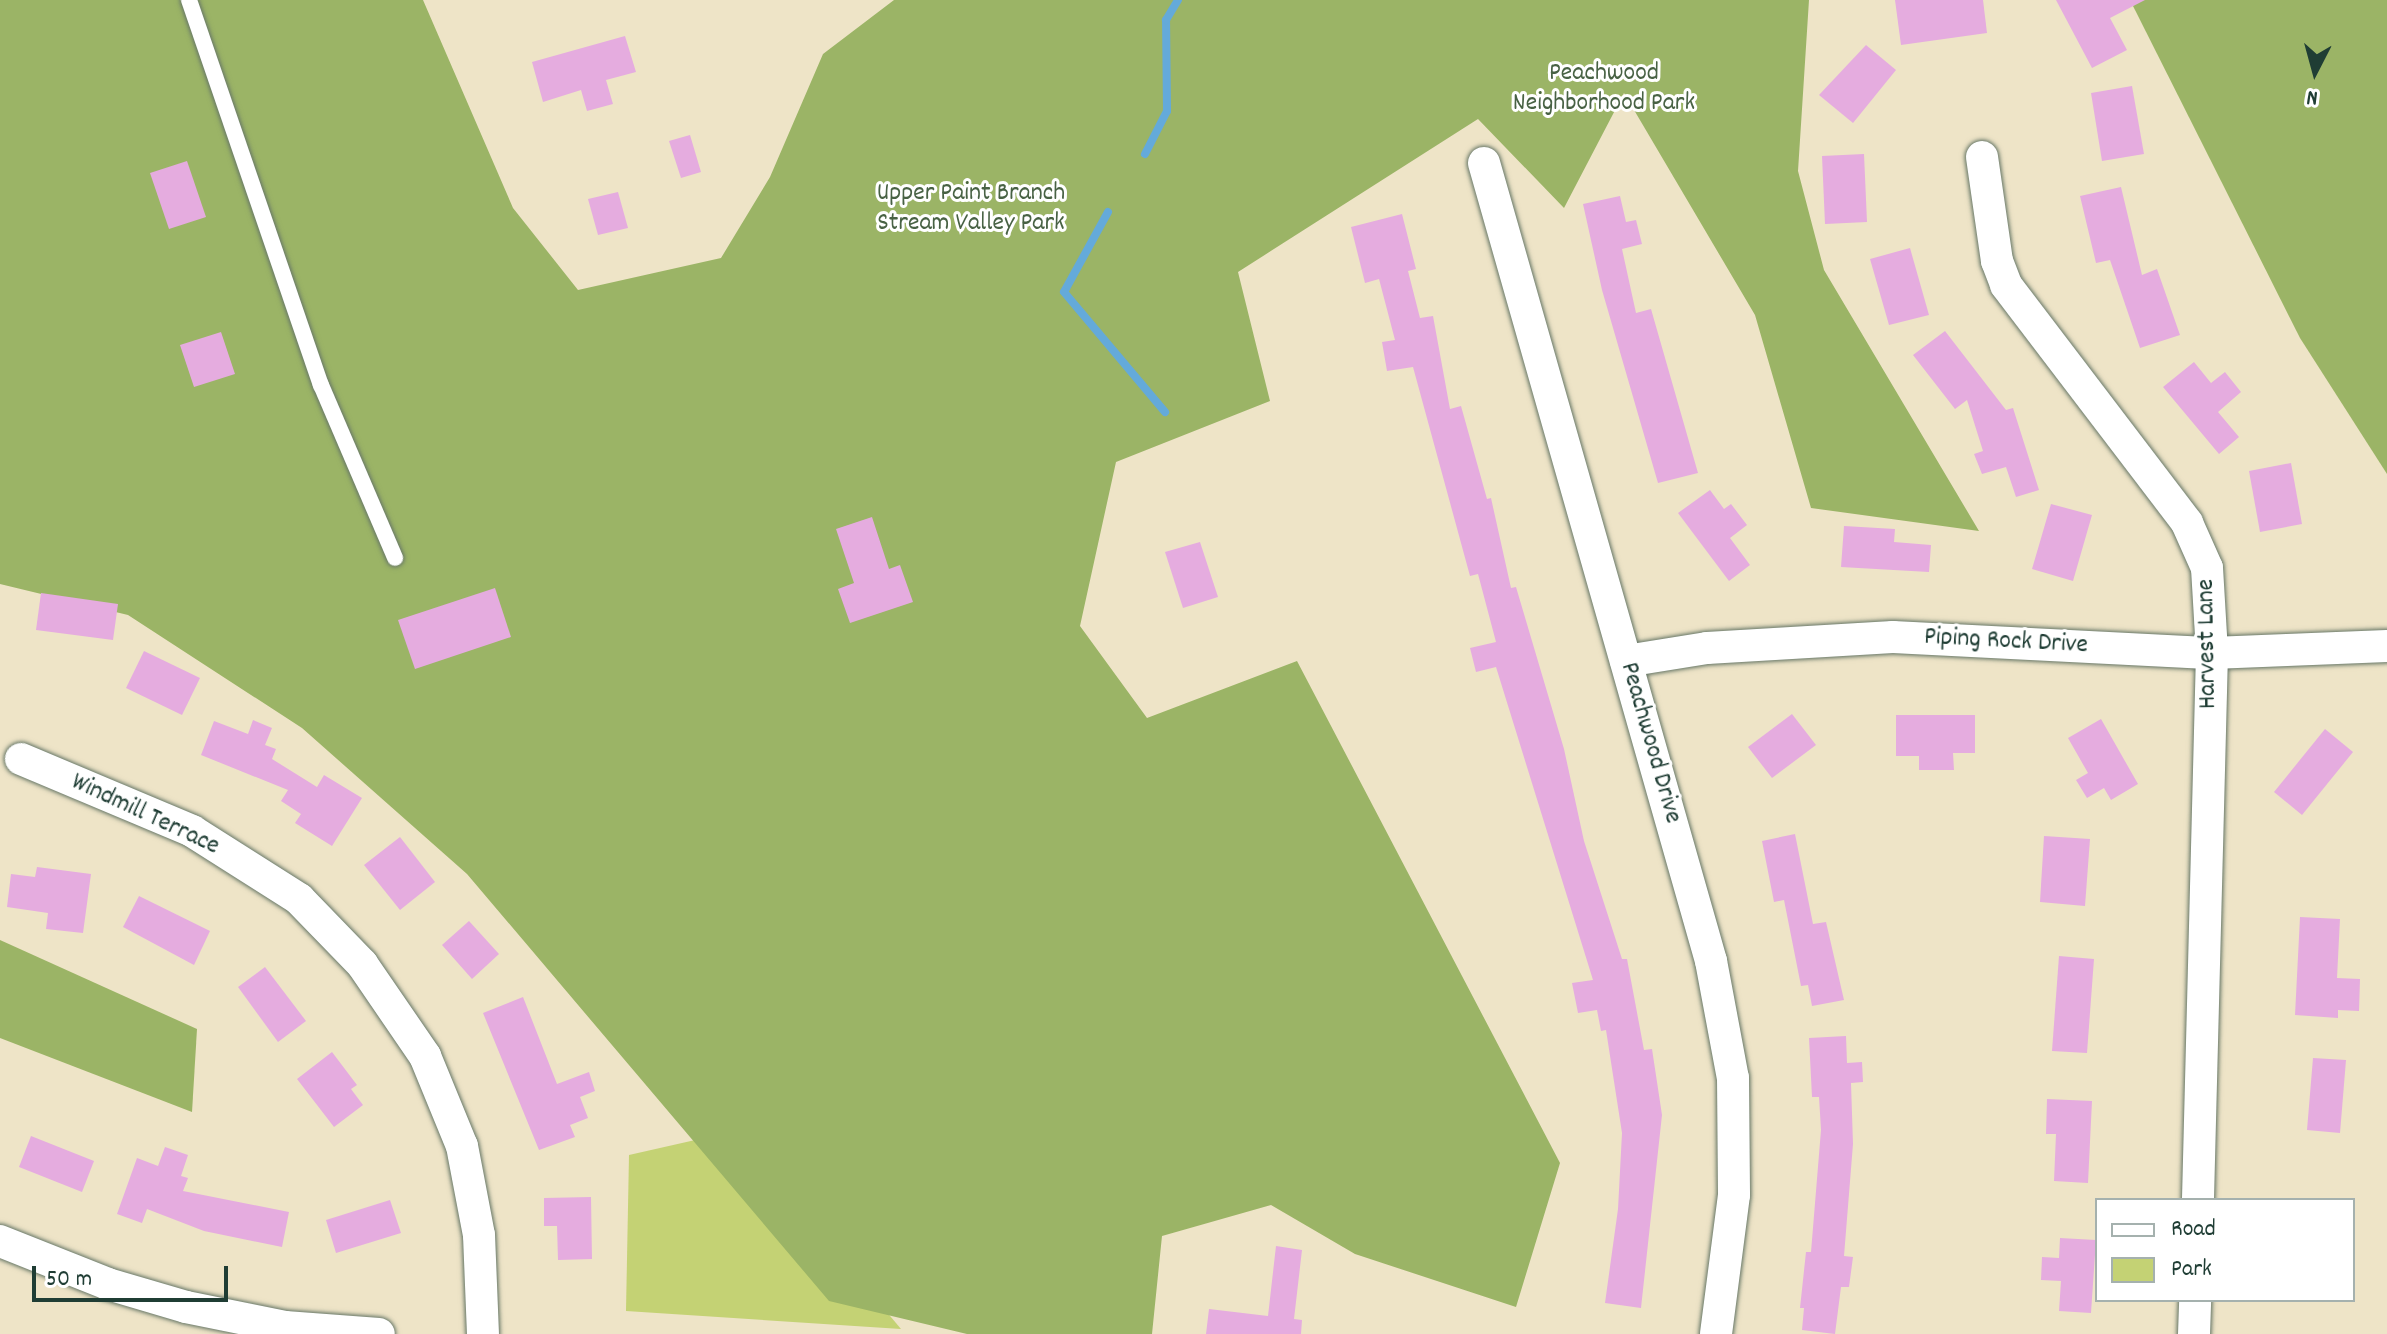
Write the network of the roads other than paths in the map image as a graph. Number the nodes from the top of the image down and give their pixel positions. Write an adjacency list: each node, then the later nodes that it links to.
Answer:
1 (189, 0): 4 (lane)
2 (1982, 157): 6 (street, Harvest Lane)
3 (1484, 163): 7 (street, Peachwood Drive)
4 (395, 558)
5 (2387, 646): 6 (street, Piping Rock Drive)
6 (2212, 653): 7 (street, Piping Rock Drive); 9 (street, Harvest Lane)
7 (1626, 661): 14 (street, Peachwood Drive)
8 (21, 759): 13 (street, Windmill Terrace)
9 (2198, 1198)
10 (0, 1241): 12 (street)
11 (2195, 1302): 15 (street)
12 (379, 1334)
13 (483, 1334)
14 (1716, 1334)
15 (2194, 1334)

